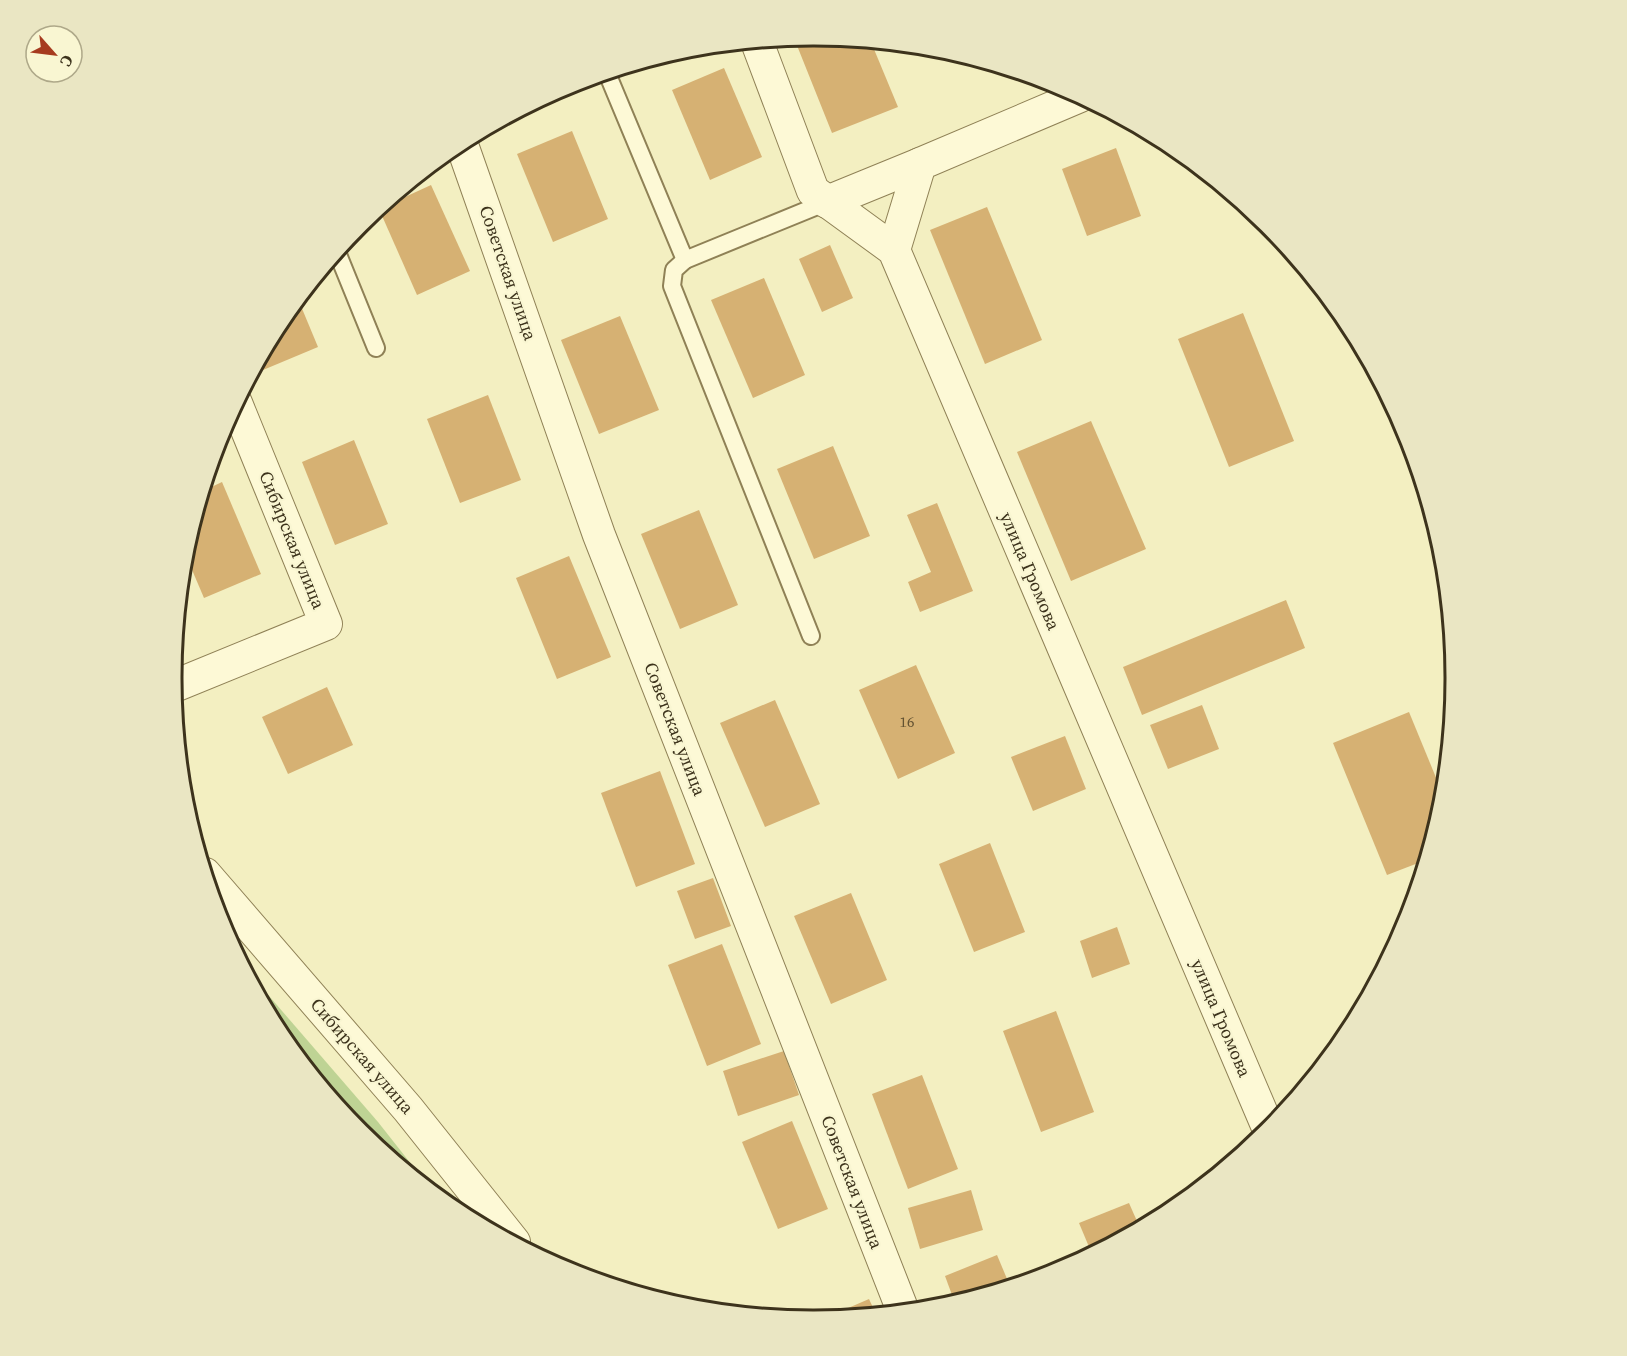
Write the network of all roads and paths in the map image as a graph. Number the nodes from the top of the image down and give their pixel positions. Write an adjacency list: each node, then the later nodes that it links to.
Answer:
1 (760, 49): 6 (street)
2 (609, 81): 9 (lane)
3 (1068, 101): 5 (street)
4 (465, 152): 17 (street, Советская улица)
5 (920, 164): 6 (street); 7 (street)
6 (827, 202): 7 (street); 9 (lane)
7 (894, 250): 15 (street, улица Громова)
8 (340, 260): 10 (lane)
9 (685, 260): 12 (lane)
10 (376, 348)
11 (240, 414): 13 (street, Сибирская улица)
12 (811, 636)
13 (182, 683)
14 (220, 891): 16 (street, Сибирская улица)
15 (1265, 1120)
16 (502, 1227)
17 (900, 1303)

